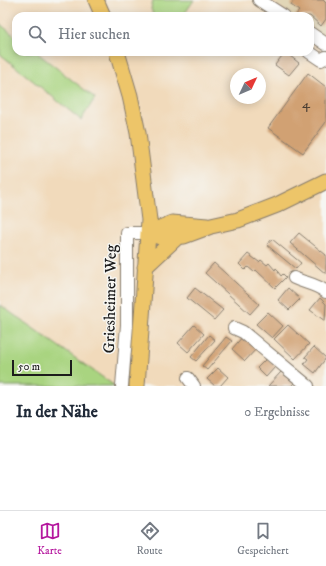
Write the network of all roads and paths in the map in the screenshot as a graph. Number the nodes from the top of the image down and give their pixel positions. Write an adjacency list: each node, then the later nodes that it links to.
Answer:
1 (96, 0): 3 (main road)
2 (265, 1): 4 (street)
3 (101, 12)
4 (278, 12)
5 (314, 36): 6 (street)
6 (326, 44)
7 (314, 55): 9 (street)
8 (118, 56): 11 (main road)
9 (326, 57)
10 (326, 181): 13 (main road)
11 (147, 199): 12 (main road); 14 (main road)
12 (172, 223): 13 (main road); 14 (main road)
13 (211, 226): 15 (main road)
14 (148, 233): 15 (main road); 16 (main road); 20 (street, Griesheimer Weg)
15 (175, 238): 16 (main road)
16 (145, 267): 21 (main road)
17 (294, 278): 18 (street)
18 (326, 292)
19 (234, 328): 22 (street)
20 (122, 386)
21 (137, 386)
22 (308, 386)

